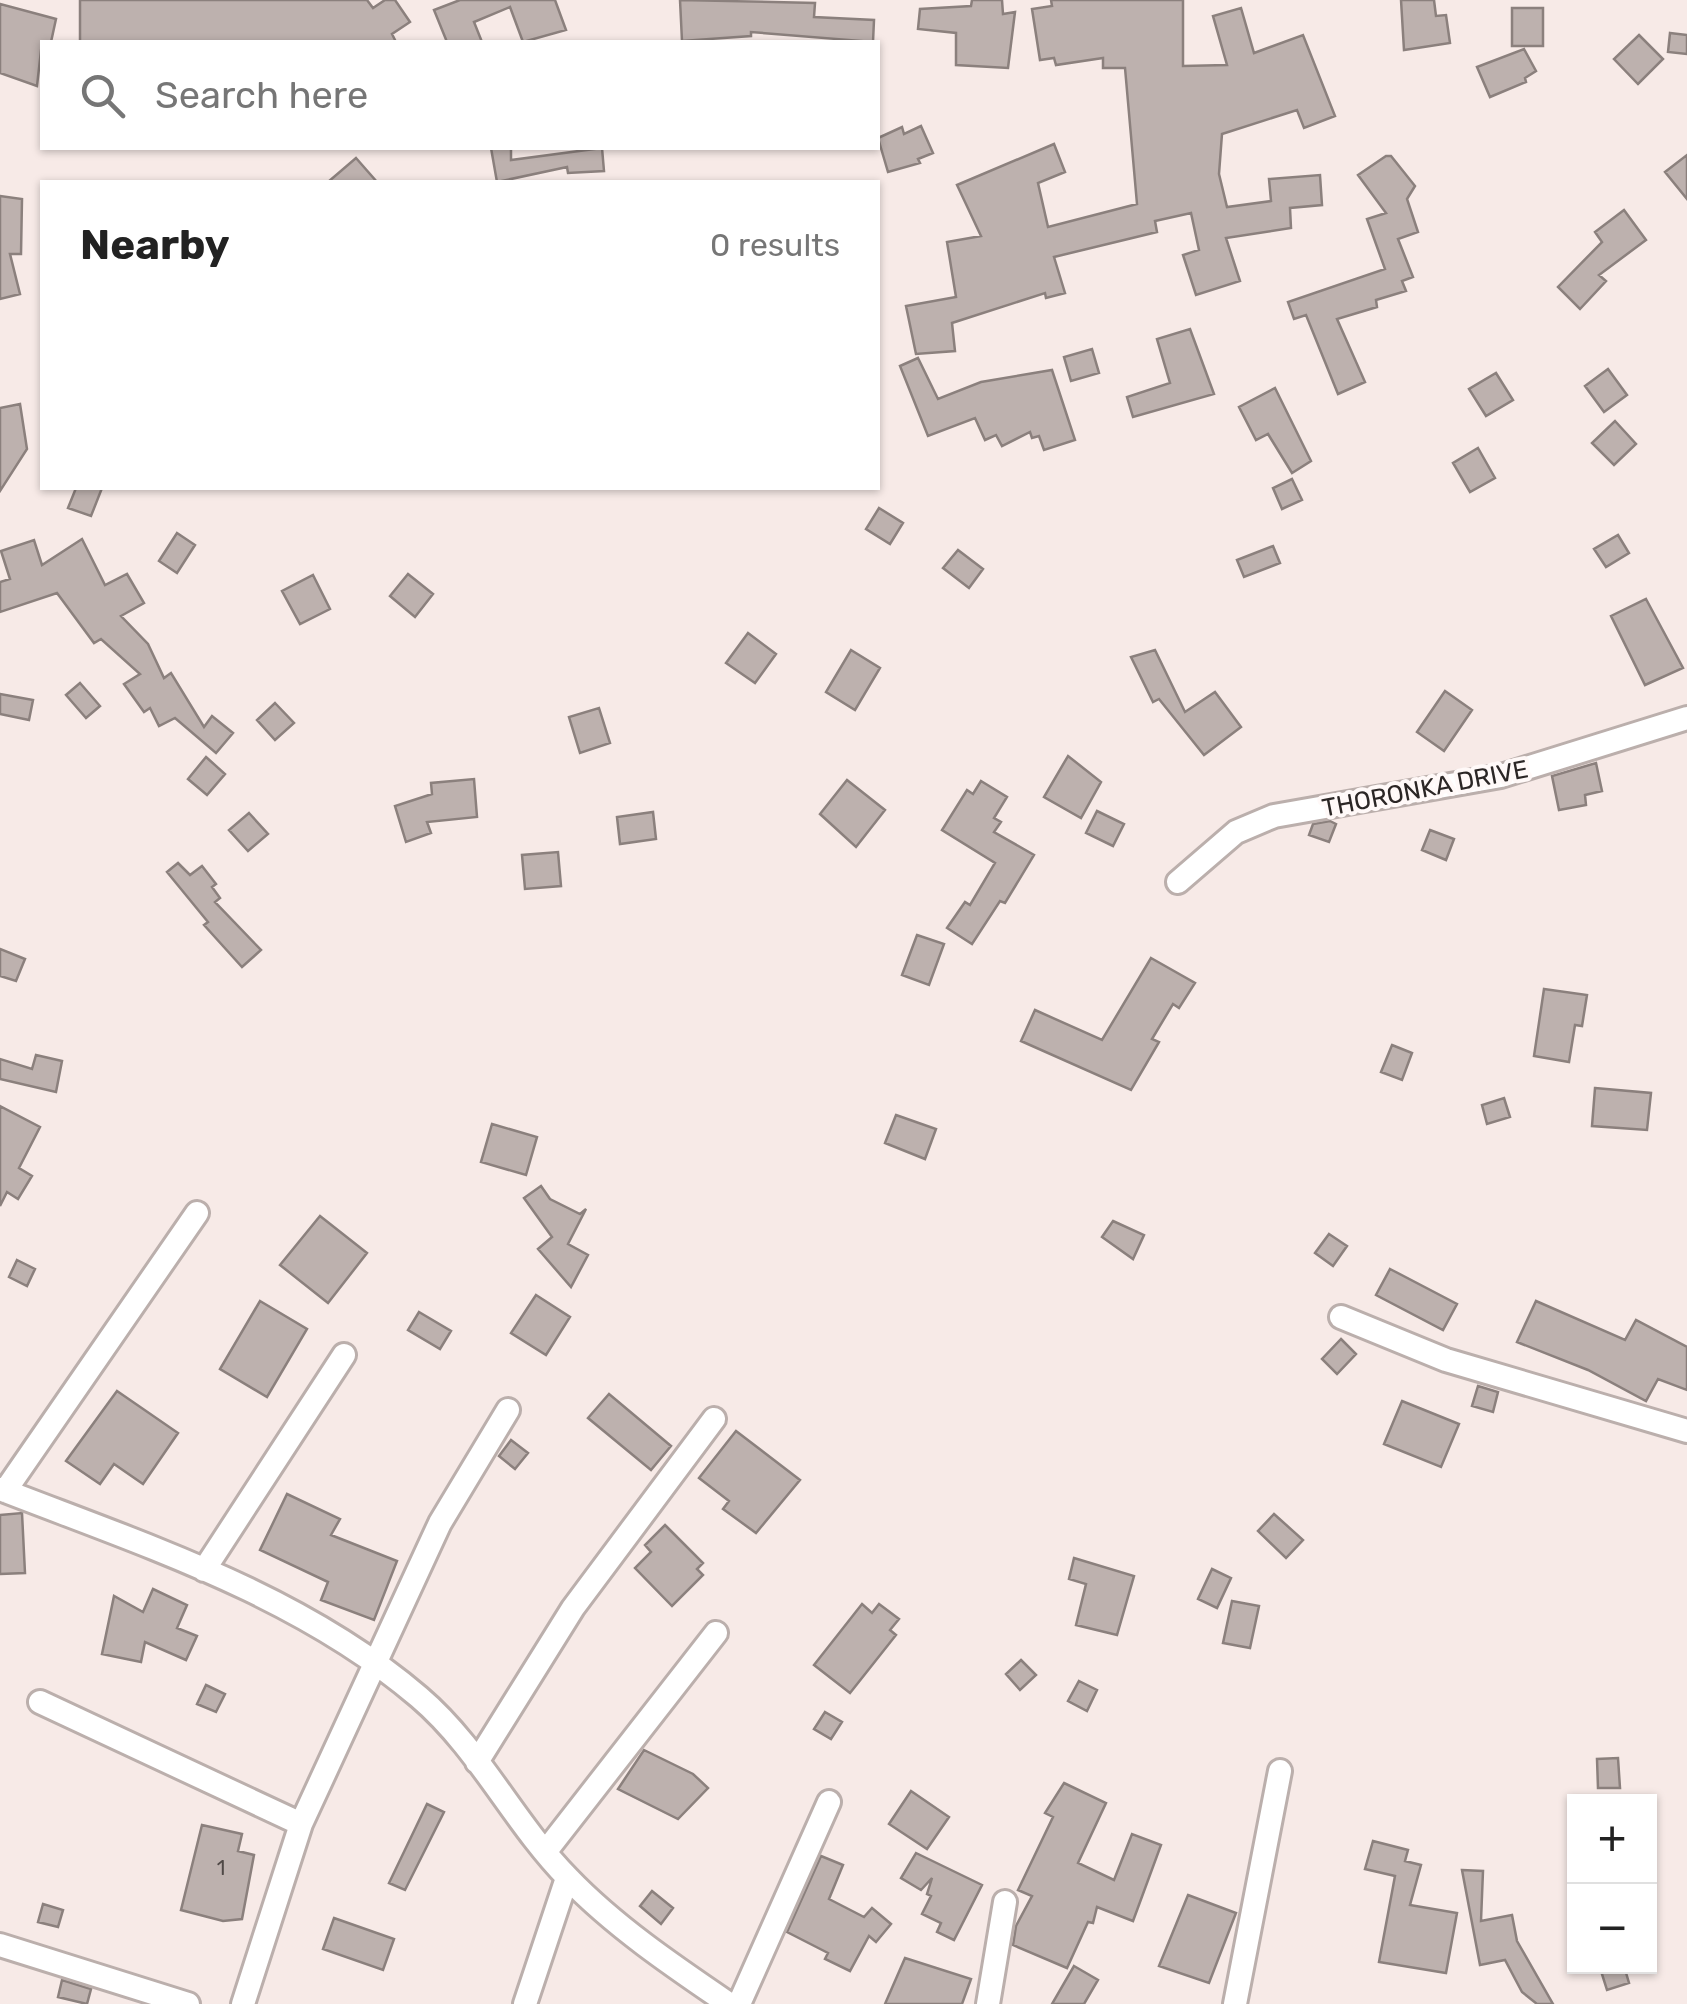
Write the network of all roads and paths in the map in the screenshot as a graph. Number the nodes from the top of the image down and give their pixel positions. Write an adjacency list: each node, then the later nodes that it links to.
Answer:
1 (1687, 718): 2 (street, THORONKA DRIVE)
2 (1178, 882)
3 (196, 1212): 9 (street)
4 (1341, 1317): 8 (street)
5 (344, 1355): 10 (street)
6 (508, 1410): 12 (street)
7 (714, 1419): 14 (street)
8 (1687, 1432)
9 (2, 1490): 10 (street)
10 (204, 1570): 12 (street)
11 (716, 1634): 18 (street)
12 (374, 1663): 14 (street); 17 (street)
13 (40, 1702): 17 (street)
14 (477, 1762): 18 (street)
15 (1280, 1771): 28 (street)
16 (829, 1802): 26 (street)
17 (300, 1824): 23 (street)
18 (546, 1850): 19 (street)
19 (567, 1878): 24 (street); 25 (street)
20 (1005, 1902): 27 (street)
21 (0, 1944): 22 (street)
22 (188, 2004)
23 (243, 2004)
24 (525, 2004)
25 (728, 2004)
26 (739, 2004)
27 (988, 2004)
28 (1235, 2004)

